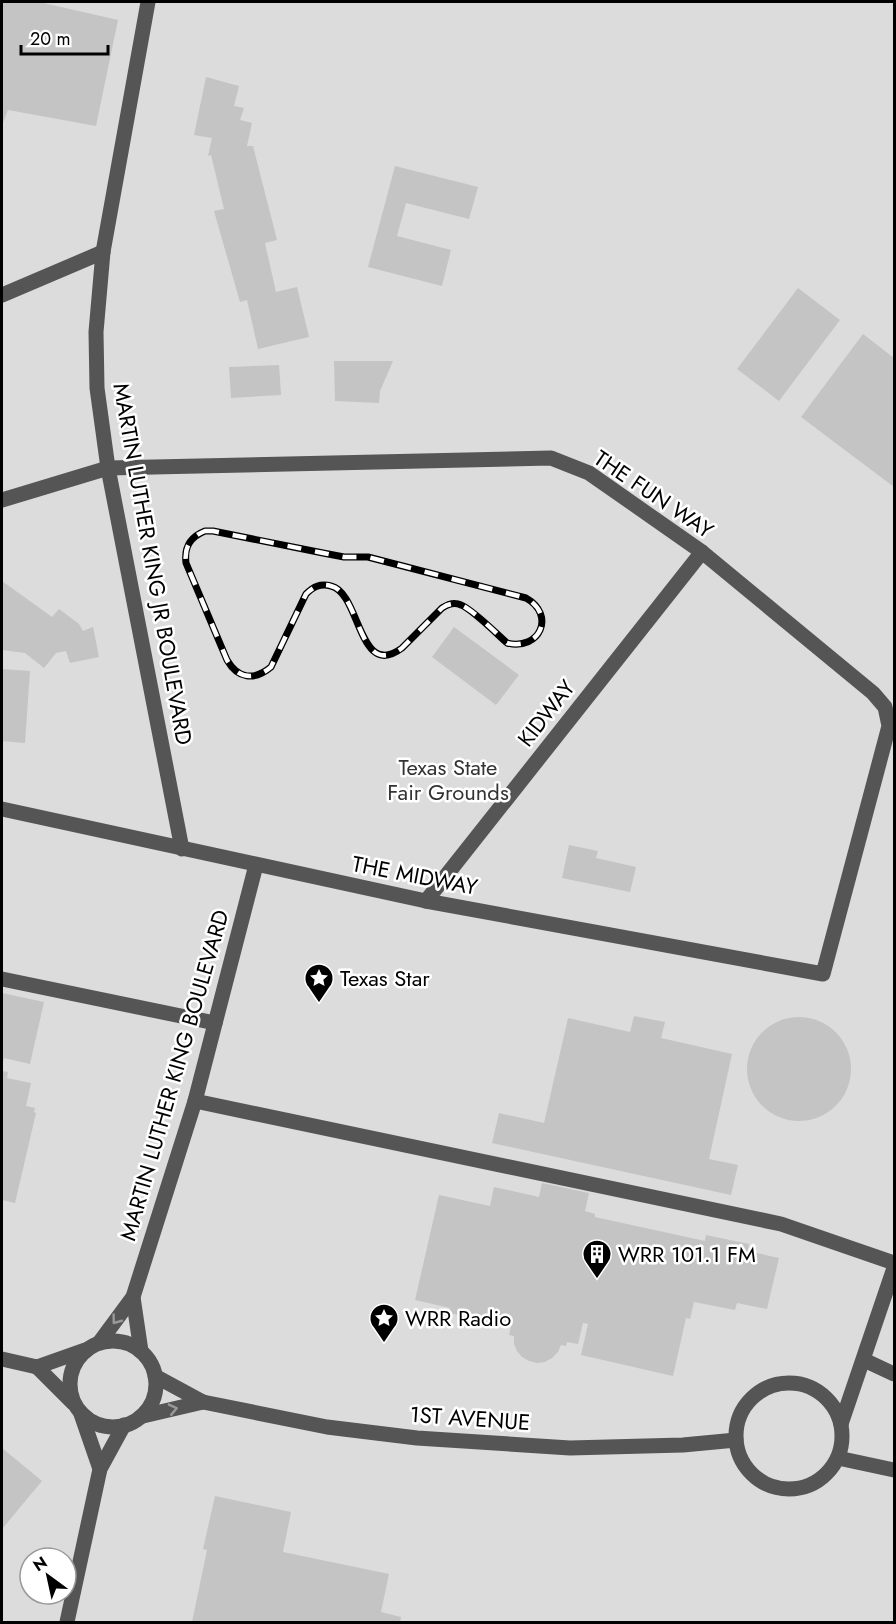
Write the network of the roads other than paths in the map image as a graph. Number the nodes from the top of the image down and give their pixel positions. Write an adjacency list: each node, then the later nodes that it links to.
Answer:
1 (148, 2): 2 (street, MARTIN LUTHER KING JR BOULEVARD)
2 (103, 252): 3 (street); 4 (street, MARTIN LUTHER KING JR BOULEVARD)
3 (2, 295)
4 (108, 468): 5 (street, THE FUN WAY); 6 (street, THE FUN WAY); 8 (street, MARTIN LUTHER KING JR BOULEVARD)
5 (2, 500)
6 (702, 552): 10 (street, KIDWAY); 11 (street, THE FUN WAY)
7 (2, 809): 8 (street, THE MIDWAY)
8 (182, 849): 9 (street, THE MIDWAY)
9 (256, 865): 10 (street, THE MIDWAY); 13 (street, MARTIN LUTHER KING BOULEVARD)
10 (426, 901): 11 (street, THE MIDWAY)
11 (823, 974)
12 (2, 979): 13 (street)
13 (215, 1023): 14 (street, MARTIN LUTHER KING BOULEVARD)
14 (195, 1101): 15 (street); 17 (street, MARTIN LUTHER KING BOULEVARD)
15 (894, 1263)
16 (894, 1268): 21 (street)
17 (133, 1297): 18 (street, MARTIN LUTHER KING BOULEVARD, one-way to 18); 19 (street, MARTIN LUTHER KING BOULEVARD)
18 (92, 1346): 19 (street); 22 (street); 26 (street)
19 (141, 1351): 24 (street)
20 (2, 1359): 22 (street)
21 (864, 1360): 23 (street); 28 (street)
22 (37, 1366): 26 (street)
23 (894, 1374)
24 (155, 1376): 25 (street, 1ST AVENUE); 27 (street)
25 (203, 1402): 27 (street, 1ST AVENUE, one-way to 25); 30 (street, 1ST AVENUE)
26 (77, 1408): 29 (street); 32 (street)
27 (142, 1416): 29 (street)
28 (841, 1424): 30 (street); 31 (street)
29 (124, 1425): 32 (street)
30 (736, 1440): 31 (street)
31 (838, 1458): 33 (street)
32 (100, 1469): 34 (street)
33 (894, 1470)
34 (67, 1623)

